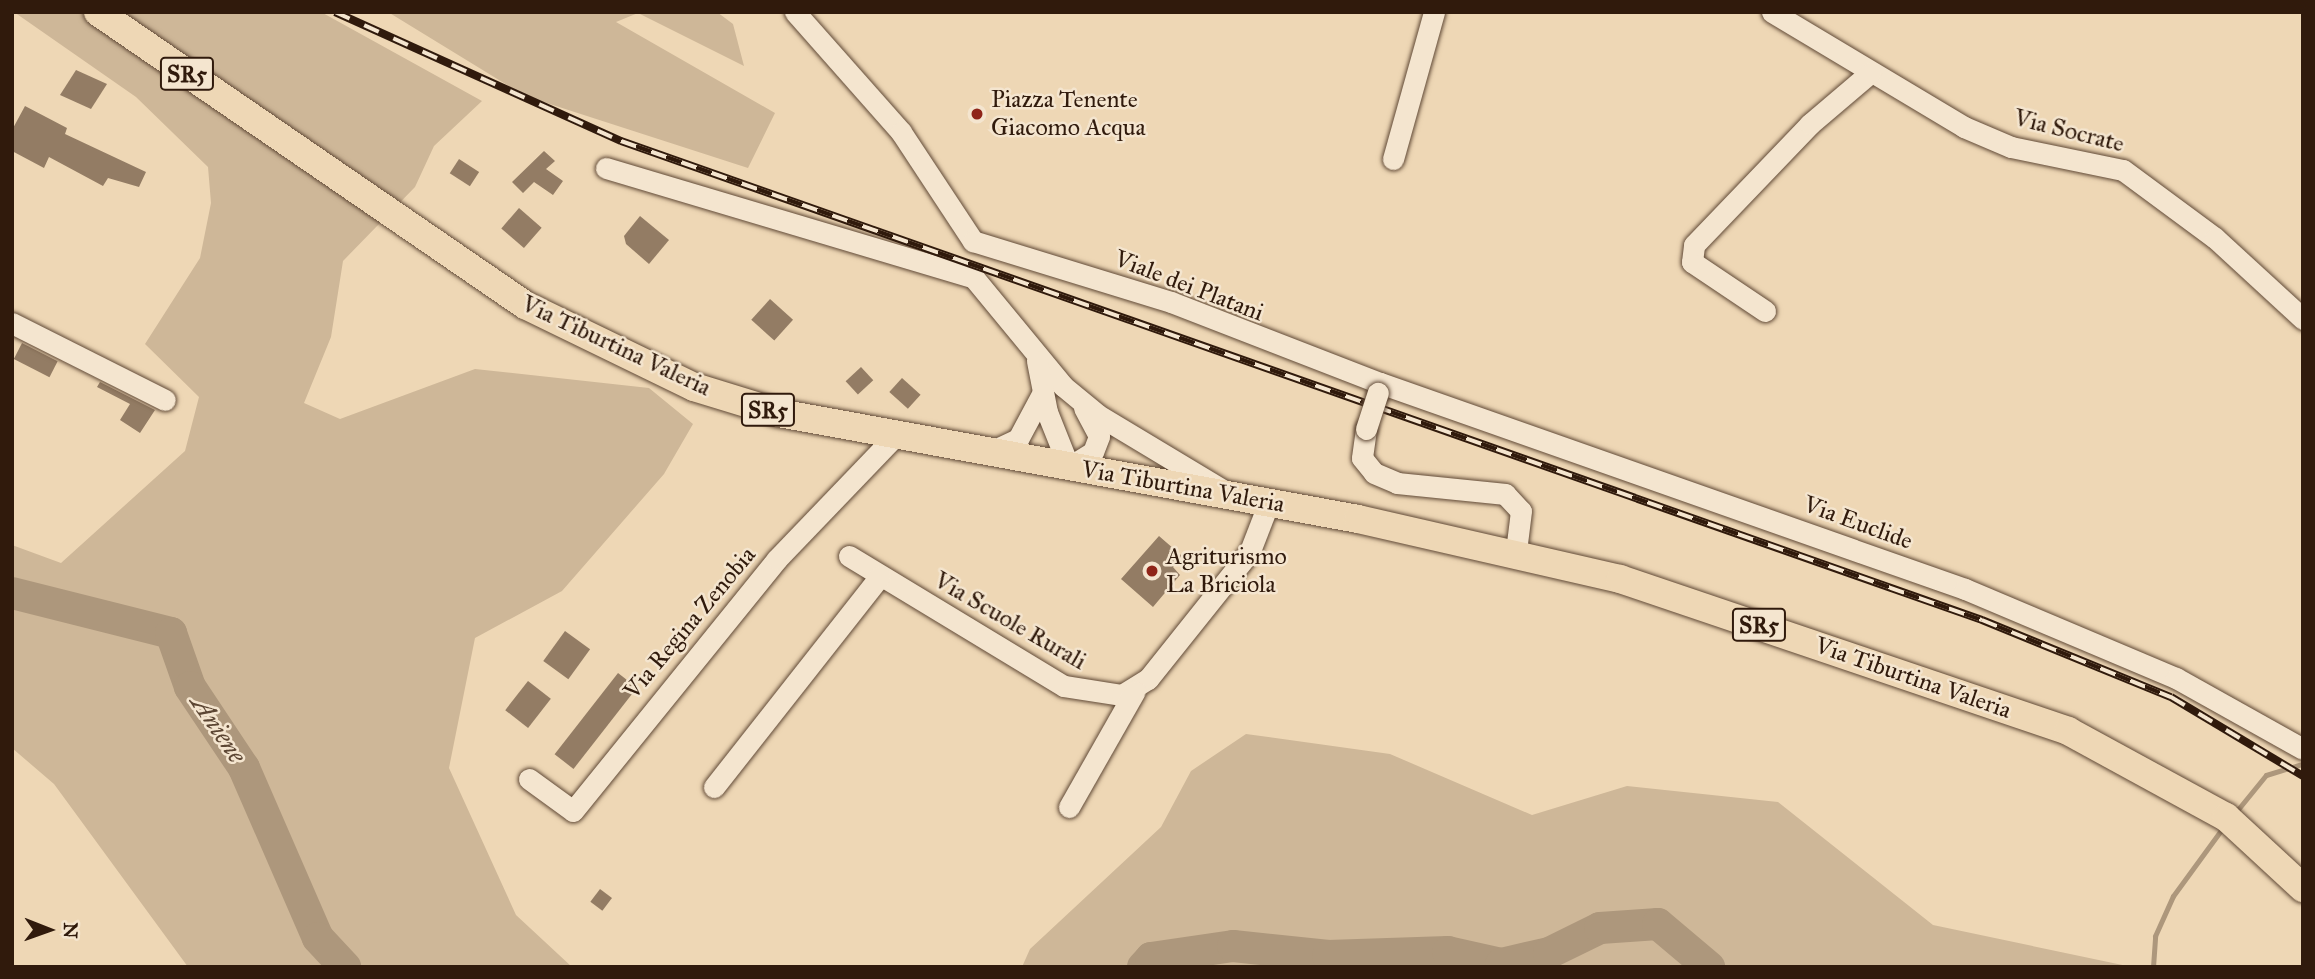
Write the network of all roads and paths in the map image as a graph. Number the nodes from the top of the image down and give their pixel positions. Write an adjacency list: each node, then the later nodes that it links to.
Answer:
1 (98, 12): 16 (main road, Via Tiburtina Valeria / SR5)
2 (795, 12): 13 (street, Viale dei Platani)
3 (1434, 12): 6 (street)
4 (1772, 12): 5 (street, Via Socrate)
5 (1870, 73): 8 (street); 9 (street, Via Socrate)
6 (1393, 159)
7 (606, 168): 11 (street)
8 (1765, 311)
9 (2303, 319)
10 (12, 323): 15 (street)
11 (1036, 359): 12 (street); 14 (street)
12 (1043, 388): 17 (street); 18 (street)
13 (1379, 388): 21 (street, bridge); 25 (street, Via Euclide)
14 (1077, 398): 18 (street); 19 (street)
15 (165, 400)
16 (894, 437): 17 (main road, Via Tiburtina Valeria / SR5); 26 (street, Via Regina Zenobia)
17 (988, 453): 18 (main road, Via Tiburtina Valeria / SR5)
18 (1069, 467): 19 (main road, Via Tiburtina Valeria / SR5)
19 (1230, 495): 20 (main road, Via Tiburtina Valeria / SR5)
20 (1269, 502): 21 (main road, Via Tiburtina Valeria / SR5); 24 (street)
21 (1516, 551): 29 (main road, Via Tiburtina Valeria / SR5)
22 (849, 556): 23 (street, Via Scuole Rurali)
23 (880, 576): 24 (street, Via Scuole Rurali); 27 (street)
24 (1135, 691): 28 (street)
25 (2303, 749)
26 (529, 779)
27 (714, 787)
28 (1069, 807)
29 (2303, 888)

